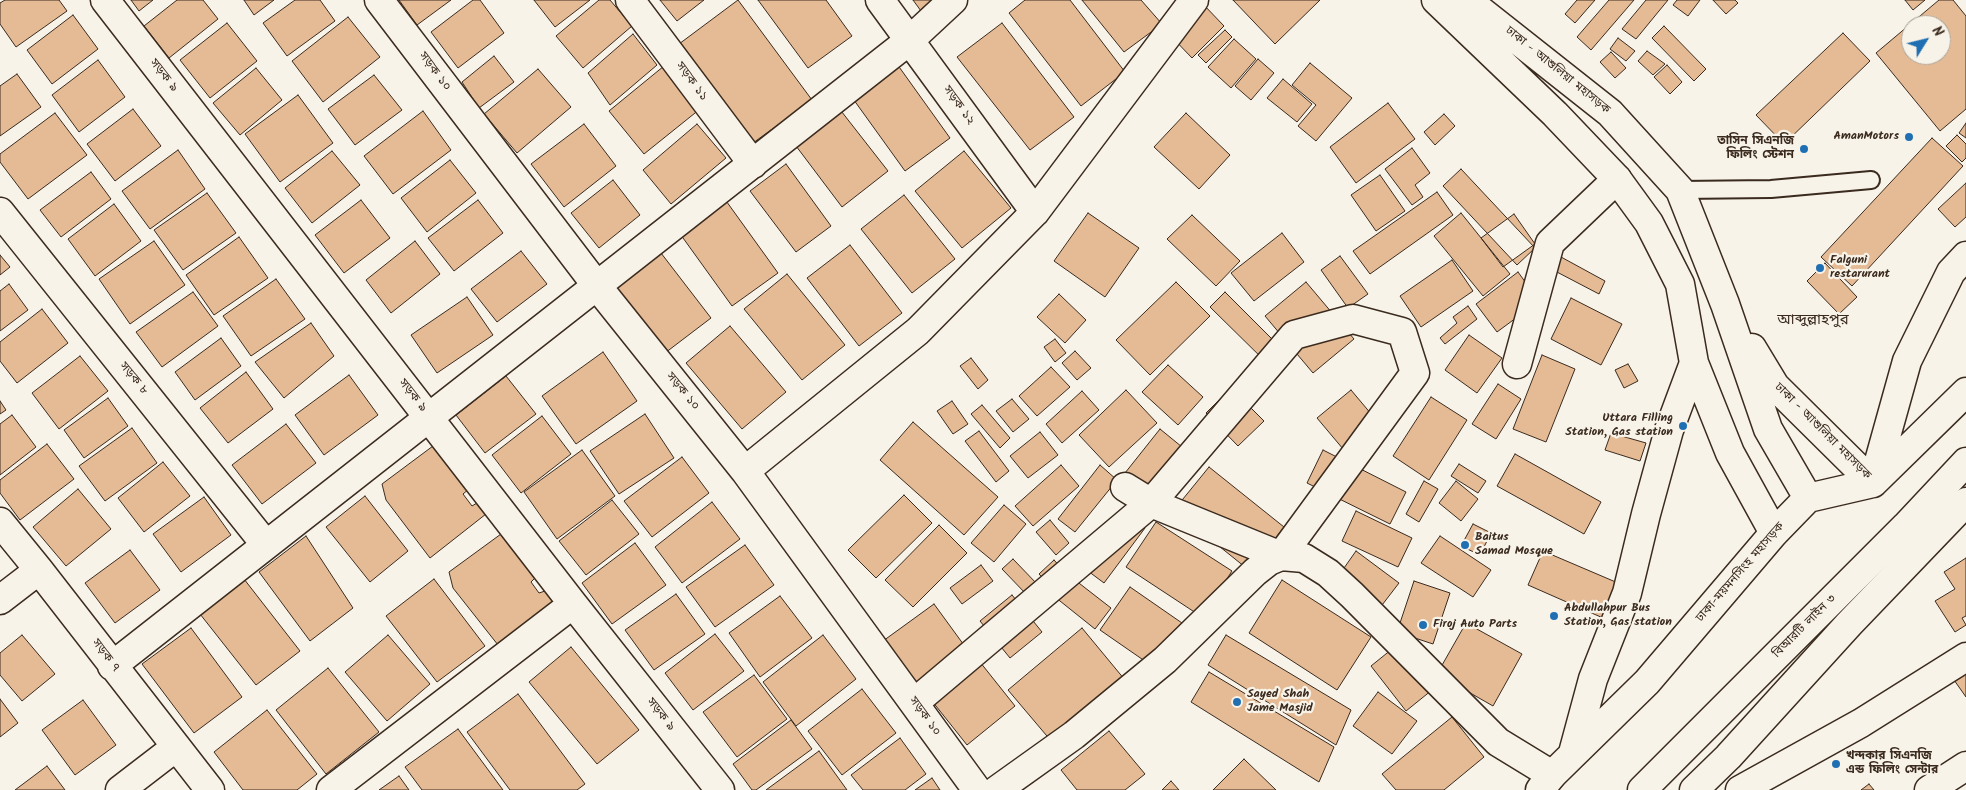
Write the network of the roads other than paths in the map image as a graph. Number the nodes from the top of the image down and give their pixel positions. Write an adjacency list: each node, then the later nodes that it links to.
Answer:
1 (105, 0): 22 (main road, সড়ক ৯)
2 (379, 0): 17 (main road, সড়ক ১০)
3 (630, 0): 10 (main road, সড়ক ১১)
4 (880, 0): 9 (main road, সড়ক ১২)
5 (953, 0): 9 (main road)
6 (1194, 0): 15 (main road)
7 (1436, 0): 11 (main road)
8 (1467, 0): 13 (main road, ঢাকা - আশুলিয়া মহাসড়ক)
9 (910, 40): 10 (main road); 15 (main road, সড়ক ১২)
10 (753, 164): 17 (main road)
11 (1617, 179): 19 (main road); 20 (main road)
12 (1871, 180): 13 (lane)
13 (1680, 190): 18 (main road, ঢাকা - আশুলিয়া মহাসড়ক)
14 (0, 212): 32 (main road, সড়ক ৮)
15 (1034, 212): 24 (main road)
16 (1966, 256): 25 (main road)
17 (597, 286): 22 (main road); 24 (main road, সড়ক ১০)
18 (1725, 304): 25 (main road, ঢাকা - আশুলিয়া মহাসড়ক); 27 (main road, ঢাকা - আশুলিয়া মহাসড়ক)
19 (1694, 363): 31 (main road); 41 (main road)
20 (1517, 364)
21 (1966, 392): 25 (main road)
22 (429, 418): 32 (main road); 36 (main road, সড়ক ৯)
23 (1966, 462): 50 (main road, বিআরটি লাইন ৩)
24 (745, 471): 39 (main road, সড়ক ১০)
25 (1873, 483): 27 (main road)
26 (1125, 487): 29 (main road)
27 (1808, 498): 31 (main road, ঢাকা-ময়মনসিংহ মহাসড়ক)
28 (1966, 502): 51 (main road)
29 (1151, 503): 33 (main road); 33 (main road); 39 (main road)
30 (0, 522): 34 (main road, সড়ক ৭)
31 (1774, 534): 41 (main road, ঢাকা-ময়মনসিংহ মহাসড়ক)
32 (266, 546): 38 (main road)
33 (1281, 556): 43 (main road); 49 (main road)
34 (39, 570): 35 (main road); 38 (main road, সড়ক ৭)
35 (0, 600)
36 (573, 604): 46 (main road); 47 (main road, সড়ক ৯)
37 (1966, 657): 52 (main road)
38 (112, 666): 40 (main road, সড়ক ৭)
39 (914, 703): 48 (main road, সড়ক ১০)
40 (176, 747): 44 (main road); 45 (main road, সড়ক ৭)
41 (1573, 754): 43 (main road, ঢাকা-ময়মনসিংহ মহাসড়ক)
42 (1966, 766): 53 (main road)
43 (1546, 782)
44 (120, 790)
45 (210, 790)
46 (331, 790)
47 (720, 790)
48 (977, 790)
49 (997, 790)
50 (1642, 790)
51 (1694, 790)
52 (1740, 790)
53 (1929, 790)

